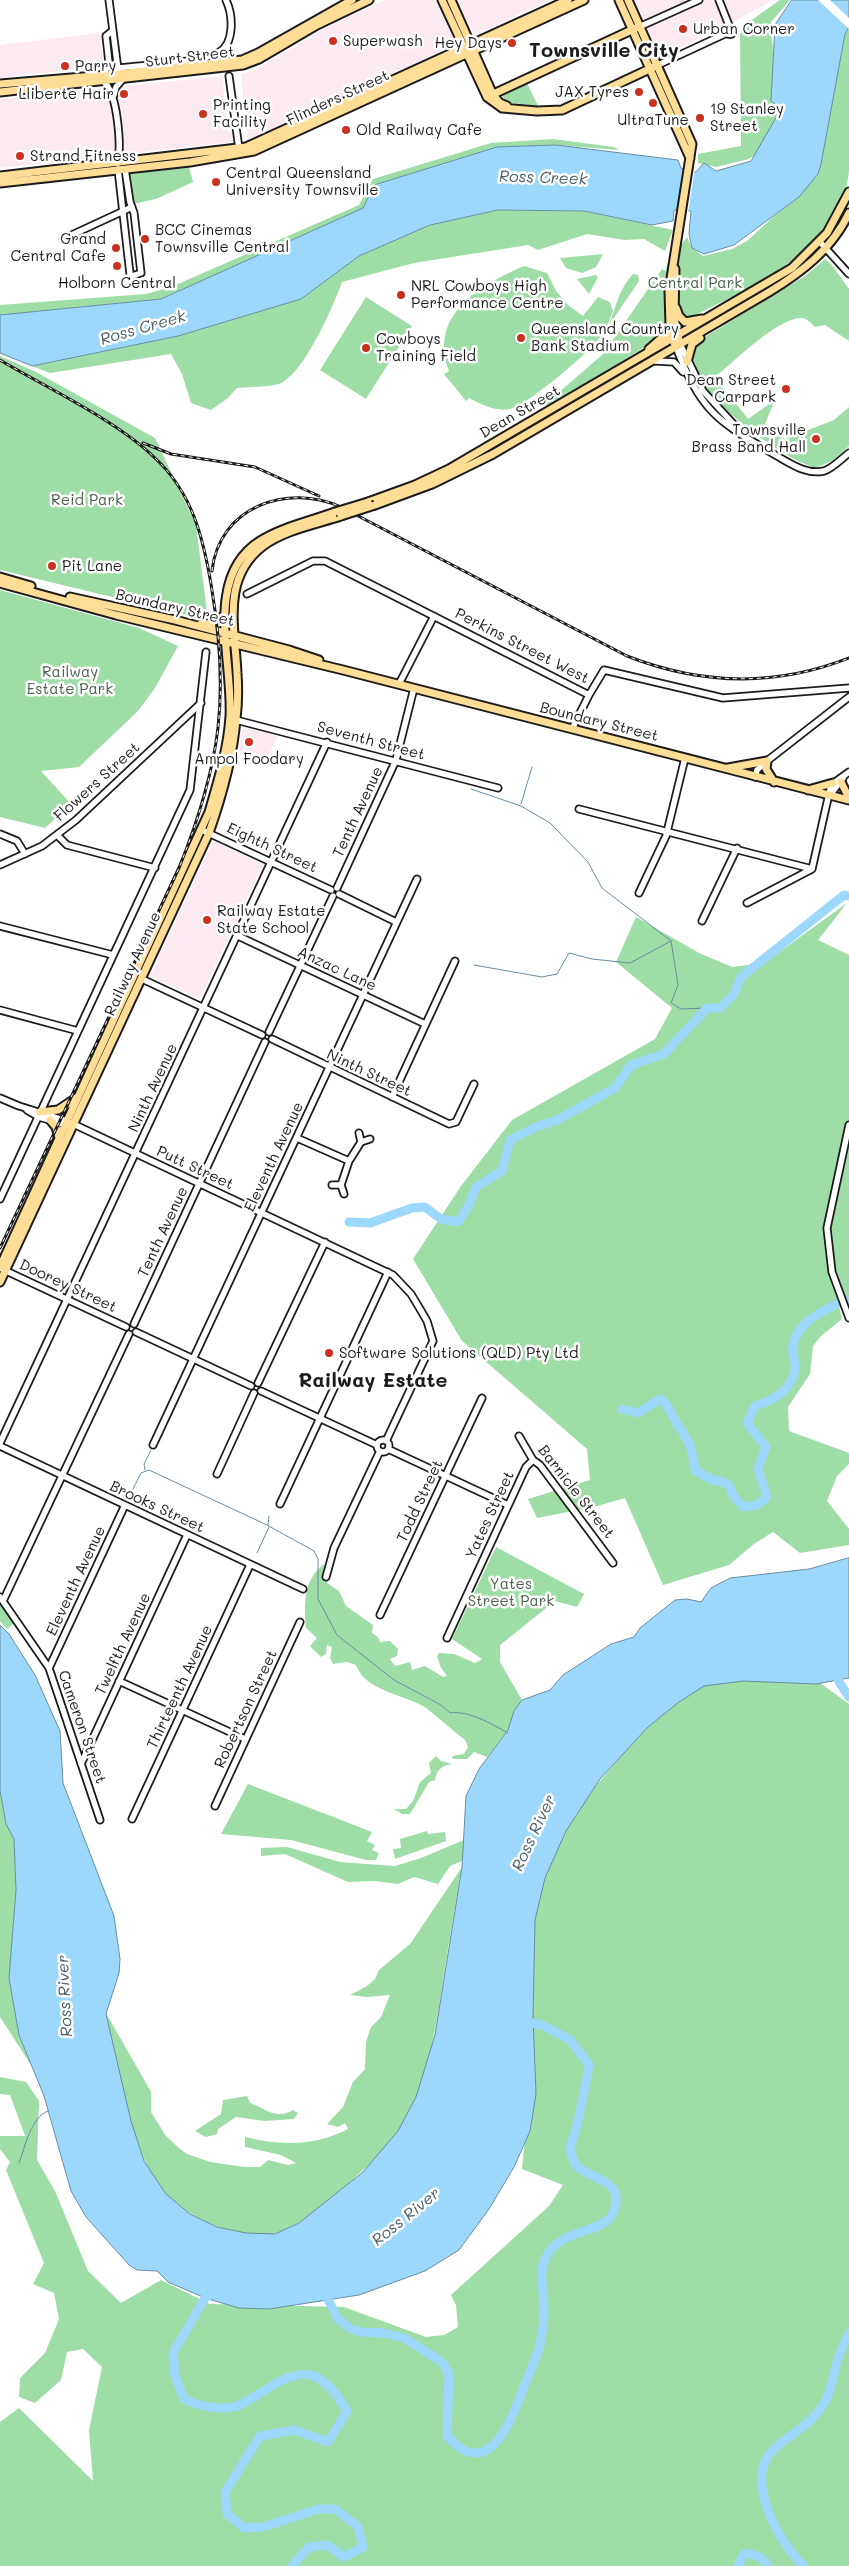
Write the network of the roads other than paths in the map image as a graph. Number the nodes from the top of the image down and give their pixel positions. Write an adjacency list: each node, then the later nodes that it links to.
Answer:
1 (109, 0): 14 (street)
2 (226, 0): 19 (street)
3 (352, 0): 19 (main road, Sturt Street)
4 (369, 0): 19 (main road, Sturt Street)
5 (442, 0): 15 (main road)
6 (451, 0): 15 (main road)
7 (568, 0): 15 (main road, Flinders Street)
8 (584, 0): 15 (main road, Flinders Street)
9 (619, 0): 13 (main road)
10 (628, 0): 13 (main road)
11 (699, 0): 13 (street)
12 (719, 0): 17 (street)
13 (636, 28): 17 (main road); 18 (main road); 25 (main road)
14 (112, 31): 16 (street); 19 (street)
15 (469, 49): 25 (main road); 28 (main road, Flinders Street); 29 (main road, Flinders Street)
16 (109, 63): 19 (street); 21 (street)
17 (658, 65): 18 (main road); 27 (main road)
18 (650, 68): 25 (main road); 27 (main road)
19 (119, 72): 21 (main road, Sturt Street); 26 (street)
20 (229, 76): 29 (street)
21 (103, 78): 22 (main road, Sturt Street); 26 (street)
22 (75, 81): 23 (main road, Sturt Street); 24 (main road, Sturt Street)
23 (0, 84)
24 (0, 92)
25 (490, 96)
26 (114, 97): 30 (street)
27 (687, 138): 40 (main road)
28 (269, 146): 29 (main road); 30 (main road, Flinders Street)
29 (239, 149): 30 (main road, Flinders Street)
30 (121, 166): 31 (main road, Flinders Street); 32 (main road, Flinders Street); 34 (street); 35 (street)
31 (0, 176)
32 (0, 183)
33 (849, 192): 38 (main road, Dean Street)
34 (132, 207): 35 (street); 35 (street)
35 (122, 211): 37 (street)
36 (849, 213): 39 (main road, Dean Street)
37 (63, 239)
38 (820, 242): 39 (street); 43 (main road, Dean Street)
39 (826, 248): 41 (street); 44 (main road, Dean Street)
40 (675, 263): 42 (main road); 45 (main road)
41 (849, 274)
42 (674, 298): 43 (main road); 46 (main road)
43 (724, 310): 46 (main road, Dean Street)
44 (720, 322): 46 (main road, Dean Street); 47 (main road)
45 (670, 326): 46 (main road); 49 (main road)
46 (677, 342): 47 (street); 48 (main road, Dean Street); 49 (main road, Dean Street); 50 (street)
47 (687, 362): 51 (street)
48 (647, 364): 50 (street); 52 (main road, Dean Street)
49 (625, 368): 52 (main road, Dean Street)
50 (689, 380): 51 (street)
51 (712, 408): 53 (street)
52 (503, 444): 54 (main road, Dean Street); 54 (main road, Dean Street)
53 (849, 453)
54 (371, 503): 55 (main road, Dean Street, bridge)
55 (338, 514): 59 (main road, Dean Street); 63 (main road, Dean Street)
56 (0, 577): 61 (main road, Boundary Street)
57 (0, 583): 62 (main road, Boundary Street)
58 (247, 594): 60 (street, Perkins Street West)
59 (225, 611): 61 (main road); 62 (main road, Dean Street)
60 (434, 616): 68 (street); 71 (street, Perkins Street West)
61 (169, 619): 62 (main road, Boundary Street)
62 (226, 638): 63 (main road, Boundary Street); 91 (main road, Railway Avenue)
63 (234, 639): 65 (main road, Boundary Street); 66 (main road, Railway Avenue); 67 (main road, Boundary Street)
64 (206, 652): 73 (street, Railway Avenue)
65 (291, 657): 66 (main road); 67 (main road, Boundary Street)
66 (236, 660): 74 (main road, Railway Avenue)
67 (343, 670): 68 (main road, Boundary Street)
68 (399, 684): 69 (main road, Boundary Street)
69 (414, 688): 75 (main road, Boundary Street); 78 (street, Tenth Avenue)
70 (849, 688): 71 (street, Perkins Street West)
71 (589, 695): 75 (street)
72 (849, 696): 79 (street)
73 (201, 703): 93 (street, Flowers Street); 98 (street, Railway Avenue)
74 (236, 720): 76 (street, Seventh Street); 91 (main road, Railway Avenue)
75 (572, 730): 77 (main road, Boundary Street)
76 (327, 742): 78 (street, Seventh Street); 96 (street, Ninth Avenue)
77 (685, 758): 80 (main road, Boundary Street); 90 (street)
78 (396, 760): 85 (street, Seventh Street); 101 (street, Tenth Avenue)
79 (767, 761): 80 (main road); 82 (street); 84 (main road)
80 (724, 768): 82 (main road, Boundary Street)
81 (849, 772): 83 (street)
82 (755, 777): 84 (main road, Boundary Street)
83 (839, 780): 86 (main road); 87 (street); 88 (main road)
84 (774, 782): 86 (main road, Boundary Street)
85 (498, 788)
86 (806, 790): 87 (main road, Boundary Street)
87 (830, 795): 88 (main road, Boundary Street); 99 (street)
88 (849, 799)
89 (579, 809): 90 (street)
90 (667, 830): 94 (street); 102 (street)
91 (206, 831): 96 (street, Eighth Street); 111 (main road, Railway Avenue); 122 (main road, Railway Avenue)
92 (0, 834): 95 (street)
93 (57, 835): 95 (street, Flowers Street); 98 (street)
94 (737, 848): 99 (street); 104 (street)
95 (25, 854): 97 (street, Flowers Street)
96 (273, 862): 101 (street, Eighth Street); 107 (street, Ninth Avenue)
97 (0, 865)
98 (155, 868): 108 (street, Railway Avenue)
99 (812, 869): 103 (street)
100 (417, 879): 105 (street, Eleventh Avenue)
101 (335, 892): 105 (street, Eighth Street); 110 (street, Tenth Avenue)
102 (639, 893)
103 (747, 903)
104 (702, 921)
105 (396, 922): 112 (street, Eleventh Avenue)
106 (0, 926): 108 (street)
107 (238, 936): 110 (street, Anzac Lane); 113 (street, Ninth Avenue)
108 (113, 955): 116 (street, Railway Avenue)
109 (456, 961): 115 (street)
110 (300, 966): 112 (street, Anzac Lane); 117 (street, Tenth Avenue)
111 (142, 979): 113 (street); 128 (main road, Railway Avenue)
112 (363, 994): 115 (street, Anzac Lane); 120 (street, Eleventh Avenue)
113 (204, 1008): 118 (street); 135 (street, Ninth Avenue)
114 (0, 1010): 116 (street)
115 (425, 1024): 123 (street)
116 (78, 1031): 125 (street, Railway Avenue)
117 (270, 1032): 118 (street); 119 (street)
118 (262, 1035): 119 (street)
119 (269, 1041): 120 (street, Ninth Street); 139 (street, Tenth Avenue)
120 (329, 1069): 123 (street, Ninth Street); 132 (street, Eleventh Avenue)
121 (474, 1084): 123 (street, Ninth Street)
122 (79, 1094): 125 (main road); 127 (main road, Railway Avenue)
123 (392, 1097)
124 (0, 1098): 125 (street)
125 (40, 1114): 126 (street); 127 (street); 138 (street, Railway Avenue)
126 (50, 1120): 127 (street); 131 (main road)
127 (66, 1123): 128 (street); 131 (main road, Railway Avenue)
128 (74, 1125): 135 (street, Putt Street); 146 (main road, Railway Avenue)
129 (849, 1125): 150 (street)
130 (359, 1133): 134 (street)
131 (59, 1138): 146 (main road, Railway Avenue)
132 (297, 1138): 136 (street); 144 (street, Eleventh Avenue)
133 (370, 1139): 134 (street)
134 (361, 1142): 136 (street)
135 (136, 1154): 139 (street, Putt Street); 149 (street, Ninth Avenue)
136 (349, 1161): 140 (street)
137 (0, 1183): 138 (street)
138 (7, 1184): 143 (street, Railway Avenue)
139 (199, 1184): 144 (street, Putt Street); 151 (street, Tenth Avenue)
140 (341, 1184): 141 (street); 142 (street)
141 (332, 1185)
142 (344, 1194)
143 (0, 1199)
144 (262, 1213): 145 (street, Putt Street); 155 (street, Eleventh Avenue)
145 (325, 1242): 147 (street, Putt Street); 156 (street)
146 (2, 1269): 148 (main road, Railway Avenue); 149 (street, Doorey Street)
147 (388, 1272): 161 (street); 163 (street)
148 (0, 1282)
149 (68, 1300): 152 (street, Doorey Street); 164 (street, Ninth Avenue)
150 (849, 1318)
151 (134, 1324): 152 (street); 153 (street)
152 (126, 1327): 154 (street)
153 (136, 1332): 154 (street); 155 (street)
154 (129, 1334): 171 (street)
155 (194, 1359): 157 (street); 166 (street, Eleventh Avenue)
156 (258, 1383): 157 (street); 158 (street)
157 (251, 1386): 159 (street)
158 (261, 1391): 159 (street); 161 (street)
159 (254, 1393): 170 (street)
160 (482, 1398): 172 (street, Todd Street)
161 (319, 1418): 165 (street); 173 (street)
162 (519, 1436): 169 (street, Barnicle Street)
163 (386, 1441): 165 (street); 167 (street)
164 (0, 1444): 171 (street, Brooks Street)
165 (377, 1444): 168 (street)
166 (153, 1445)
167 (388, 1449): 168 (street); 172 (street)
168 (380, 1451): 179 (street)
169 (533, 1460): 175 (street, Yates Street); 177 (street, Barnicle Street)
170 (217, 1474)
171 (62, 1476): 174 (street, Brooks Street); 181 (street)
172 (445, 1476): 175 (street); 182 (street, Todd Street)
173 (280, 1504)
174 (125, 1505): 176 (street, Brooks Street); 185 (street, Eleventh Avenue)
175 (508, 1505): 184 (street, Yates Street)
176 (187, 1535): 178 (street, Brooks Street); 186 (street, Twelfth Avenue)
177 (614, 1563)
178 (250, 1565): 180 (street, Brooks Street); 187 (street, Thirteenth Avenue)
179 (326, 1577)
180 (303, 1589)
181 (2, 1599): 185 (street, Cameron Street)
182 (380, 1615)
183 (300, 1622): 188 (street, Robertson Street)
184 (447, 1638)
185 (49, 1668): 189 (street, Cameron Street)
186 (120, 1681): 187 (street); 189 (street, Twelfth Avenue)
187 (183, 1710): 188 (street); 191 (street, Thirteenth Avenue)
188 (245, 1739): 190 (street, Robertson Street)
189 (81, 1764): 192 (street, Cameron Street)
190 (215, 1806)
191 (132, 1819)
192 (100, 1820)

